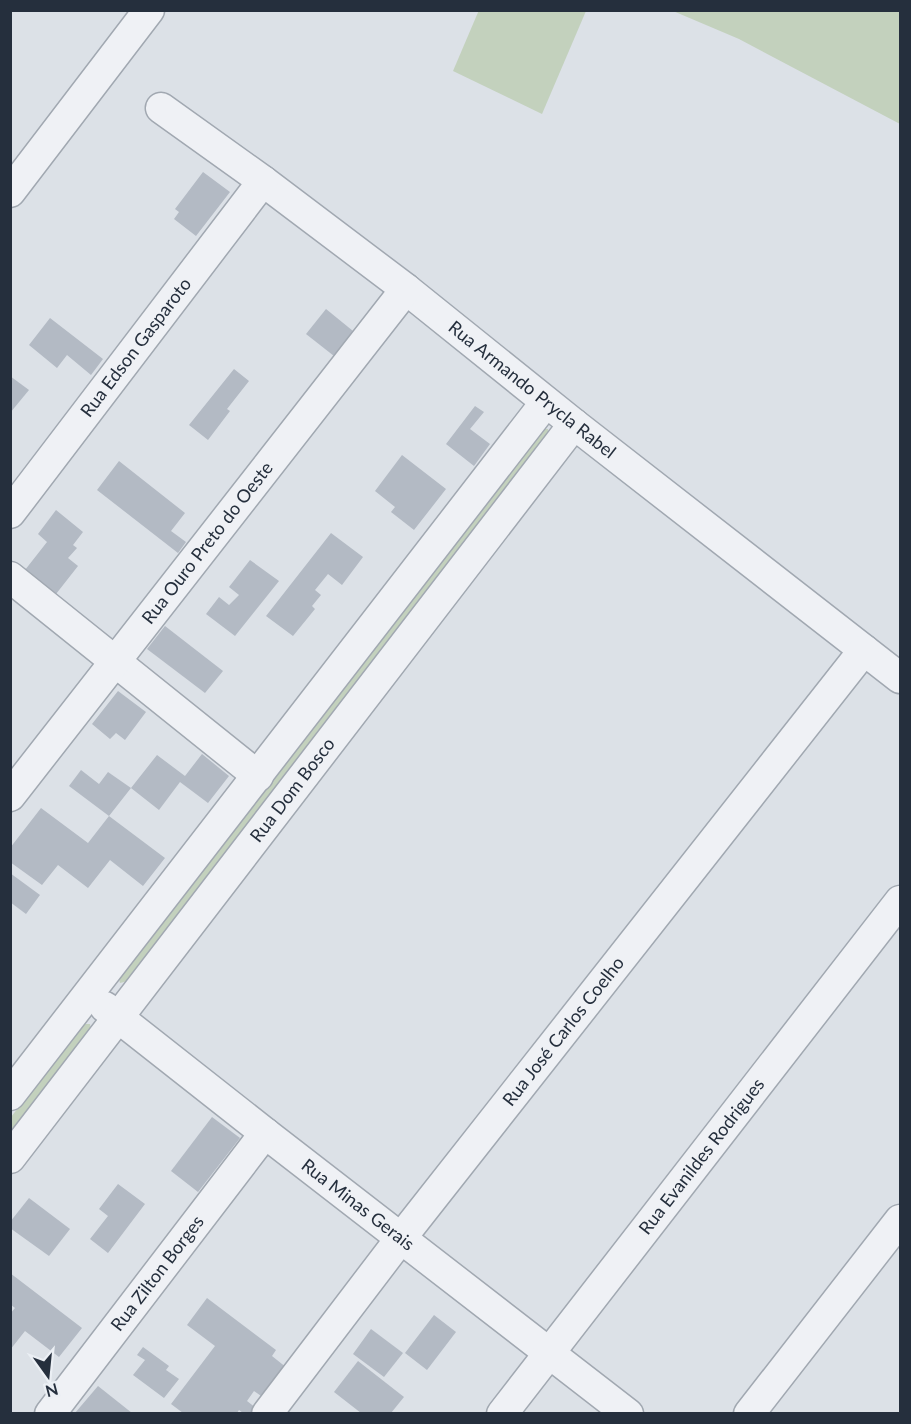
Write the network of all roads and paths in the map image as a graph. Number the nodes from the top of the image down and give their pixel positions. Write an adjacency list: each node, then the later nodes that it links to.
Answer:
1 (148, 10): 4 (street)
2 (161, 108): 3 (street, Rua Armando Prycla Rabel)
3 (263, 182): 5 (street, Rua Armando Prycla Rabel); 8 (street, Rua Edson Gasparoto)
4 (10, 192)
5 (406, 289): 6 (street, Rua Armando Prycla Rabel); 11 (street, Rua Ouro Preto do Oeste)
6 (546, 402): 7 (street, Rua Armando Prycla Rabel); 13 (street, Rua Dom Bosco)
7 (574, 424): 10 (street, Rua Armando Prycla Rabel); 17 (street, Rua Dom Bosco)
8 (10, 513)
9 (10, 577): 11 (street)
10 (864, 650): 12 (street, Rua Armando Prycla Rabel); 22 (street, Rua José Carlos Coelho)
11 (115, 660): 13 (street); 14 (street, Rua Ouro Preto do Oeste)
12 (900, 678)
13 (258, 776): 16 (street, Rua Dom Bosco)
14 (10, 796)
15 (900, 901): 23 (street, Rua Evanildes Rodrigues)
16 (89, 994): 17 (street, Rua Minas Gerais); 18 (street, Rua Dom Bosco)
17 (119, 1018): 19 (street, Rua Minas Gerais); 20 (street, Rua Dom Bosco)
18 (10, 1095)
19 (265, 1133): 22 (street, Rua Minas Gerais); 24 (street, Rua Zilton Borges)
20 (10, 1158)
21 (900, 1220): 28 (street)
22 (401, 1238): 23 (street, Rua Minas Gerais); 25 (street, Rua José Carlos Coelho)
23 (550, 1353): 26 (street, Rua Evanildes Rodrigues); 27 (street, Rua Minas Gerais)
24 (50, 1413)
25 (267, 1413)
26 (502, 1413)
27 (628, 1413)
28 (749, 1413)

